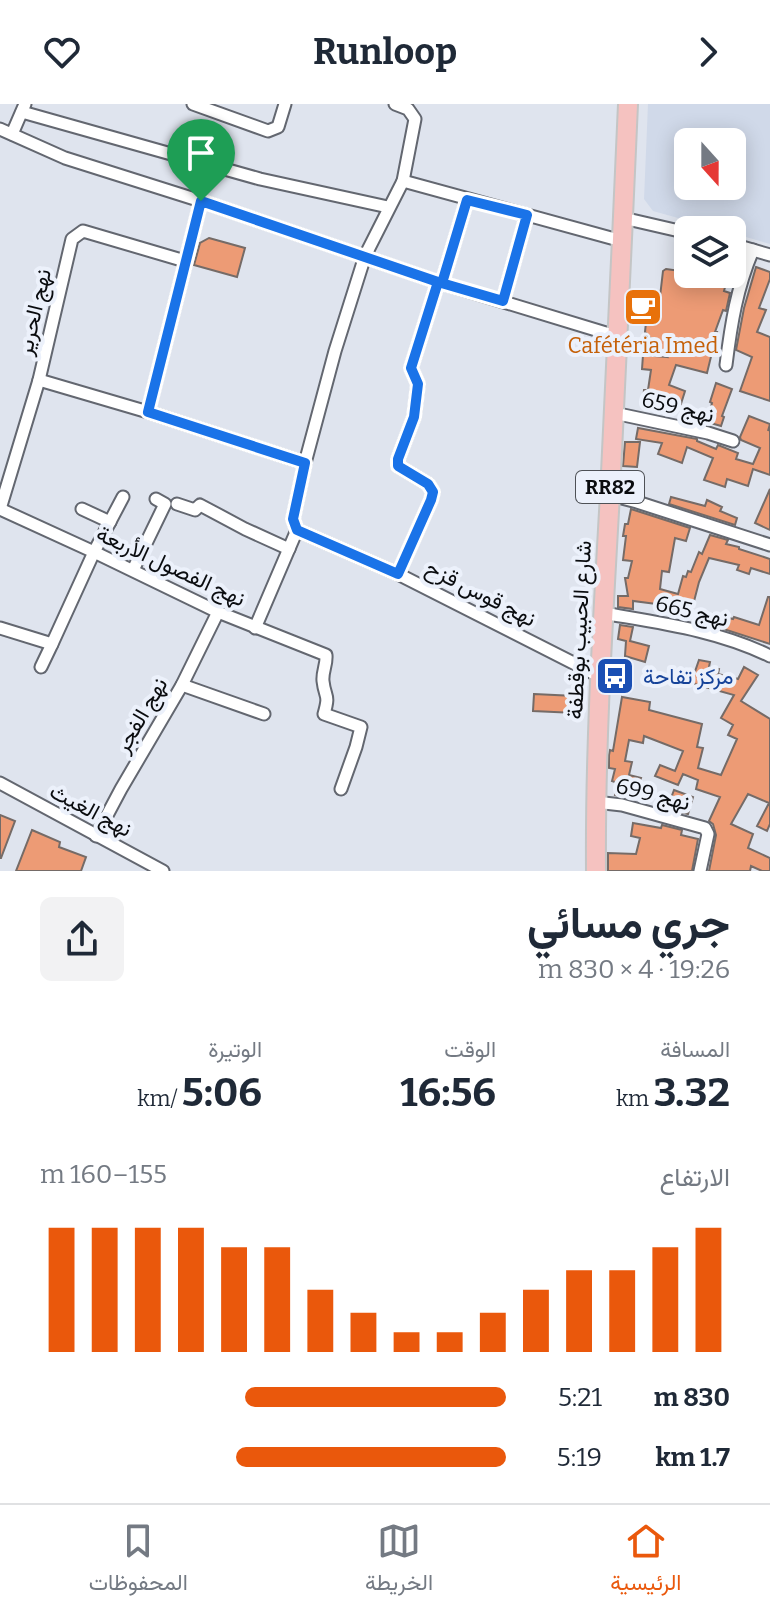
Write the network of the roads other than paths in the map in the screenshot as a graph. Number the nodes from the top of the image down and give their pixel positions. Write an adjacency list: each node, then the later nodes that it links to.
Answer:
1 (193, 104): 2 (street)
2 (285, 104)
3 (395, 104): 7 (street)
4 (628, 104): 12 (main road, شارع الحبيب بوقطفة / RR82)
5 (24, 108): 6 (street); 10 (street)
6 (4, 134): 9 (street)
7 (403, 181): 8 (street); 10 (street)
8 (467, 200): 11 (street); 20 (street)
9 (201, 201): 18 (street); 19 (street)
10 (388, 207): 18 (street)
11 (527, 215): 14 (street); 21 (street)
12 (623, 218): 13 (street); 14 (main road, شارع الحبيب بوقطفة / RR82)
13 (674, 230)
14 (622, 241): 22 (main road, شارع الحبيب بوقطفة / RR82)
15 (746, 248): 16 (street)
16 (753, 250): 17 (street); 23 (street)
17 (770, 255)
18 (365, 256): 20 (street); 28 (street)
19 (185, 261): 24 (street, نهج الحرير); 25 (street)
20 (440, 282): 21 (street); 41 (street)
21 (503, 301): 22 (street)
22 (619, 337): 26 (main road, شارع الحبيب بوقطفة / RR82)
23 (726, 365)
24 (39, 380): 25 (street); 33 (street, نهج الحرير)
25 (148, 412): 28 (street)
26 (614, 413): 27 (street, نهج 659); 29 (main road, شارع الحبيب بوقطفة / RR82)
27 (733, 441)
28 (305, 463): 36 (street)
29 (610, 495): 37 (street); 43 (main road, شارع الحبيب بوقطفة / RR82)
30 (123, 497): 35 (street)
31 (156, 499): 40 (street)
32 (177, 504): 38 (street)
33 (0, 509): 39 (street, نهج الفصول الأربعة)
34 (82, 509): 35 (street)
35 (110, 522): 39 (street)
36 (297, 530): 38 (street); 41 (street, نهج قوس قزح)
37 (770, 545)
38 (289, 549): 45 (street)
39 (94, 552): 40 (street, نهج الفصول الأربعة); 46 (street)
40 (133, 570): 42 (street, نهج الفصول الأربعة)
41 (398, 574): 49 (street, نهج قوس قزح)
42 (218, 612): 45 (street, نهج الفصول الأربعة); 50 (street, نهج الفجر)
43 (603, 613): 47 (street, نهج 665); 49 (main road, شارع الحبيب بوقطفة / RR82)
44 (0, 628): 46 (street)
45 (255, 628): 53 (street, نهج الفصول الأربعة)
46 (52, 644): 48 (street)
47 (770, 656)
48 (41, 667)
49 (601, 677): 54 (main road, شارع الحبيب بوقطفة / RR82)
50 (182, 685): 51 (street); 55 (street, نهج الفجر)
51 (264, 714)
52 (0, 783): 55 (street, نهج الغيث)
53 (341, 789)
54 (595, 802): 57 (main road, شارع الحبيب بوقطفة / RR82); 58 (street, نهج 699)
55 (96, 836): 56 (street, نهج الغيث)
56 (163, 871)
57 (596, 871)
58 (700, 871)

